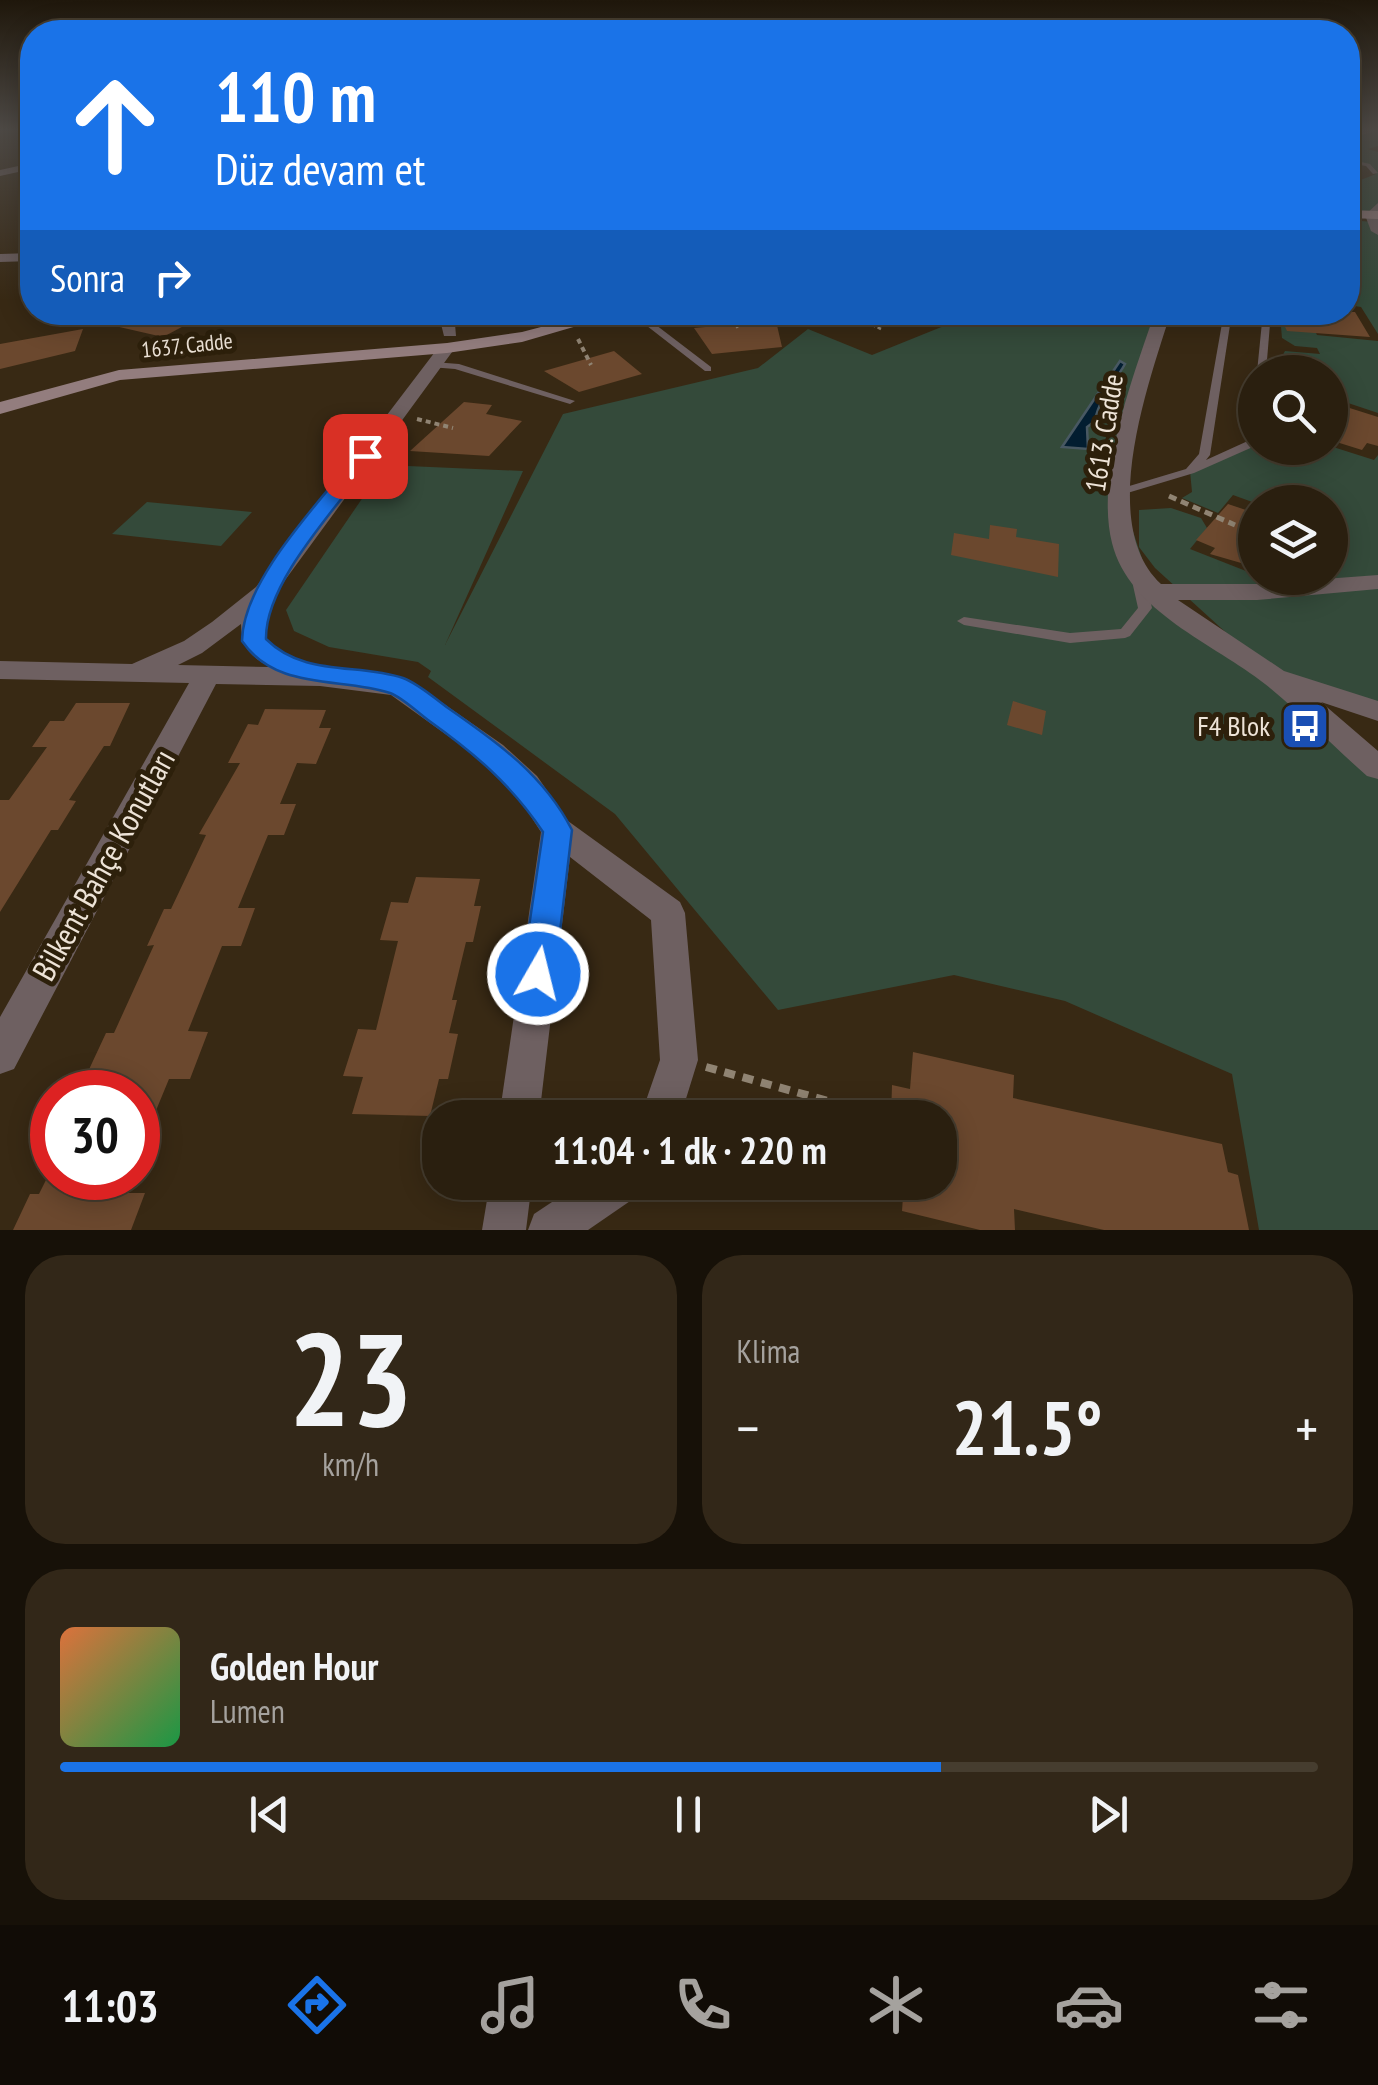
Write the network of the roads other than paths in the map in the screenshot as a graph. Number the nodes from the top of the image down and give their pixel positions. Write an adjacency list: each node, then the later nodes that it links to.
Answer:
1 (1376, 213): 2 (street)
2 (1378, 230)
3 (445, 325): 10 (street)
4 (531, 325): 10 (street, 1637. Cadde)
5 (570, 325): 10 (street, 1637. Cadde)
6 (650, 325): 12 (lane)
7 (1159, 325): 18 (street, 1613. Cadde)
8 (1226, 325): 17 (lane)
9 (1266, 325): 11 (lane)
10 (443, 349): 13 (street, 1637. Cadde); 14 (lane); 15 (street, 1637. Cadde); 21 (street)
11 (1263, 355)
12 (708, 368)
13 (0, 396)
14 (570, 401)
15 (0, 408)
16 (1238, 449): 17 (lane)
17 (1190, 470): 18 (lane)
18 (1120, 492): 19 (street, 1613. Cadde)
19 (1137, 570): 22 (street, 1613. Cadde); 23 (lane)
20 (1378, 582): 22 (street)
21 (268, 586): 25 (street); 27 (street)
22 (1152, 592): 28 (street, 1613. Cadde)
23 (964, 620)
24 (0, 670): 25 (street)
25 (109, 671): 26 (street)
26 (207, 675): 27 (street); 32 (street, Bilkent Bahçe Konutları)
27 (320, 676): 31 (street)
28 (1272, 676): 29 (street); 30 (street)
29 (1378, 711)
30 (1377, 766)
31 (558, 830): 33 (street); 34 (street)
32 (0, 1055)
33 (521, 1100)
34 (666, 1100)
35 (508, 1200): 37 (street)
36 (594, 1200): 38 (street)
37 (504, 1230)
38 (550, 1230)

